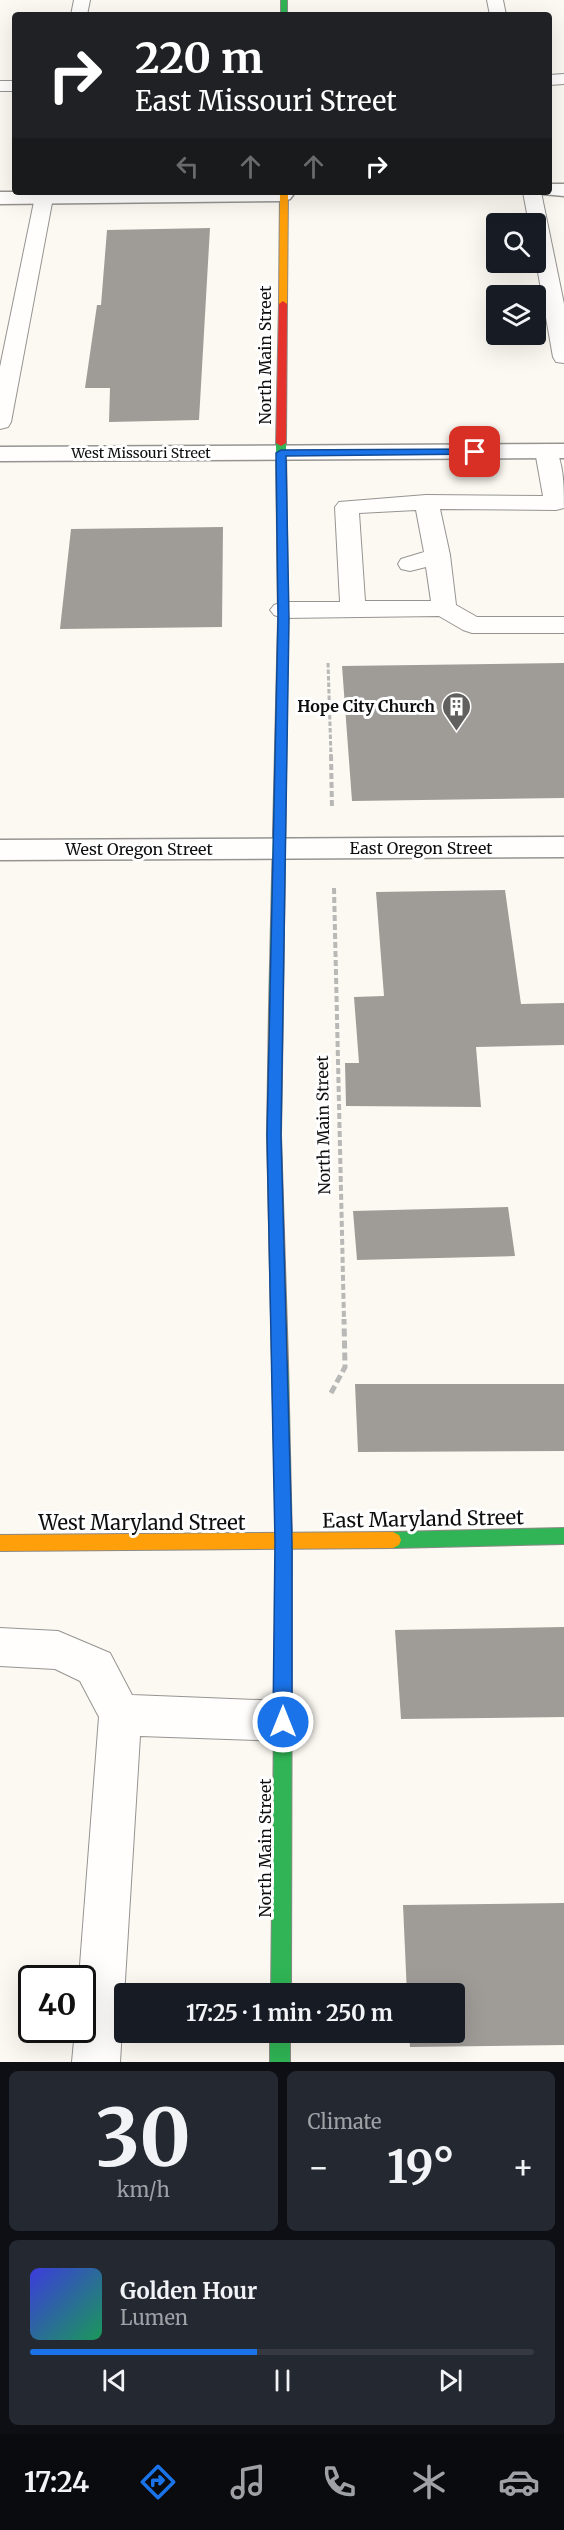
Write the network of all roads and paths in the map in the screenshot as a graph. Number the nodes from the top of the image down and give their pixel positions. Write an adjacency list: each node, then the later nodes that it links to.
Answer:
1 (44, 195): 4 (street); 7 (lane)
2 (286, 195): 11 (street, North Main Street)
3 (533, 195): 5 (lane)
4 (0, 198)
5 (559, 302): 8 (lane)
6 (0, 308): 7 (lane)
7 (22, 308): 9 (lane)
8 (564, 357)
9 (0, 422)
10 (555, 451): 11 (street, West Missouri Street); 13 (lane)
11 (281, 453): 12 (street, West Missouri Street); 18 (street, North Main Street)
12 (0, 454)
13 (426, 502): 14 (lane); 17 (lane)
14 (438, 555): 15 (lane); 16 (lane)
15 (410, 564)
16 (444, 608): 17 (lane); 19 (lane)
17 (352, 609): 18 (lane)
18 (283, 610): 21 (street, North Main Street)
19 (564, 625)
20 (564, 847): 21 (street, East Oregon Street)
21 (279, 849): 22 (street, West Oregon Street); 26 (street, North Main Street)
22 (0, 850)
23 (334, 882): 24 (path, North Main Street)
24 (345, 1367)
25 (564, 1536): 26 (street, East Maryland Street)
26 (284, 1542): 27 (street, West Maryland Street); 30 (street, North Main Street)
27 (0, 1543)
28 (0, 1647): 29 (lane)
29 (120, 1715): 30 (lane); 33 (lane)
30 (283, 1722): 31 (street, North Main Street)
31 (280, 1983)
32 (280, 2043): 34 (street)
33 (96, 2062)
34 (280, 2062)

